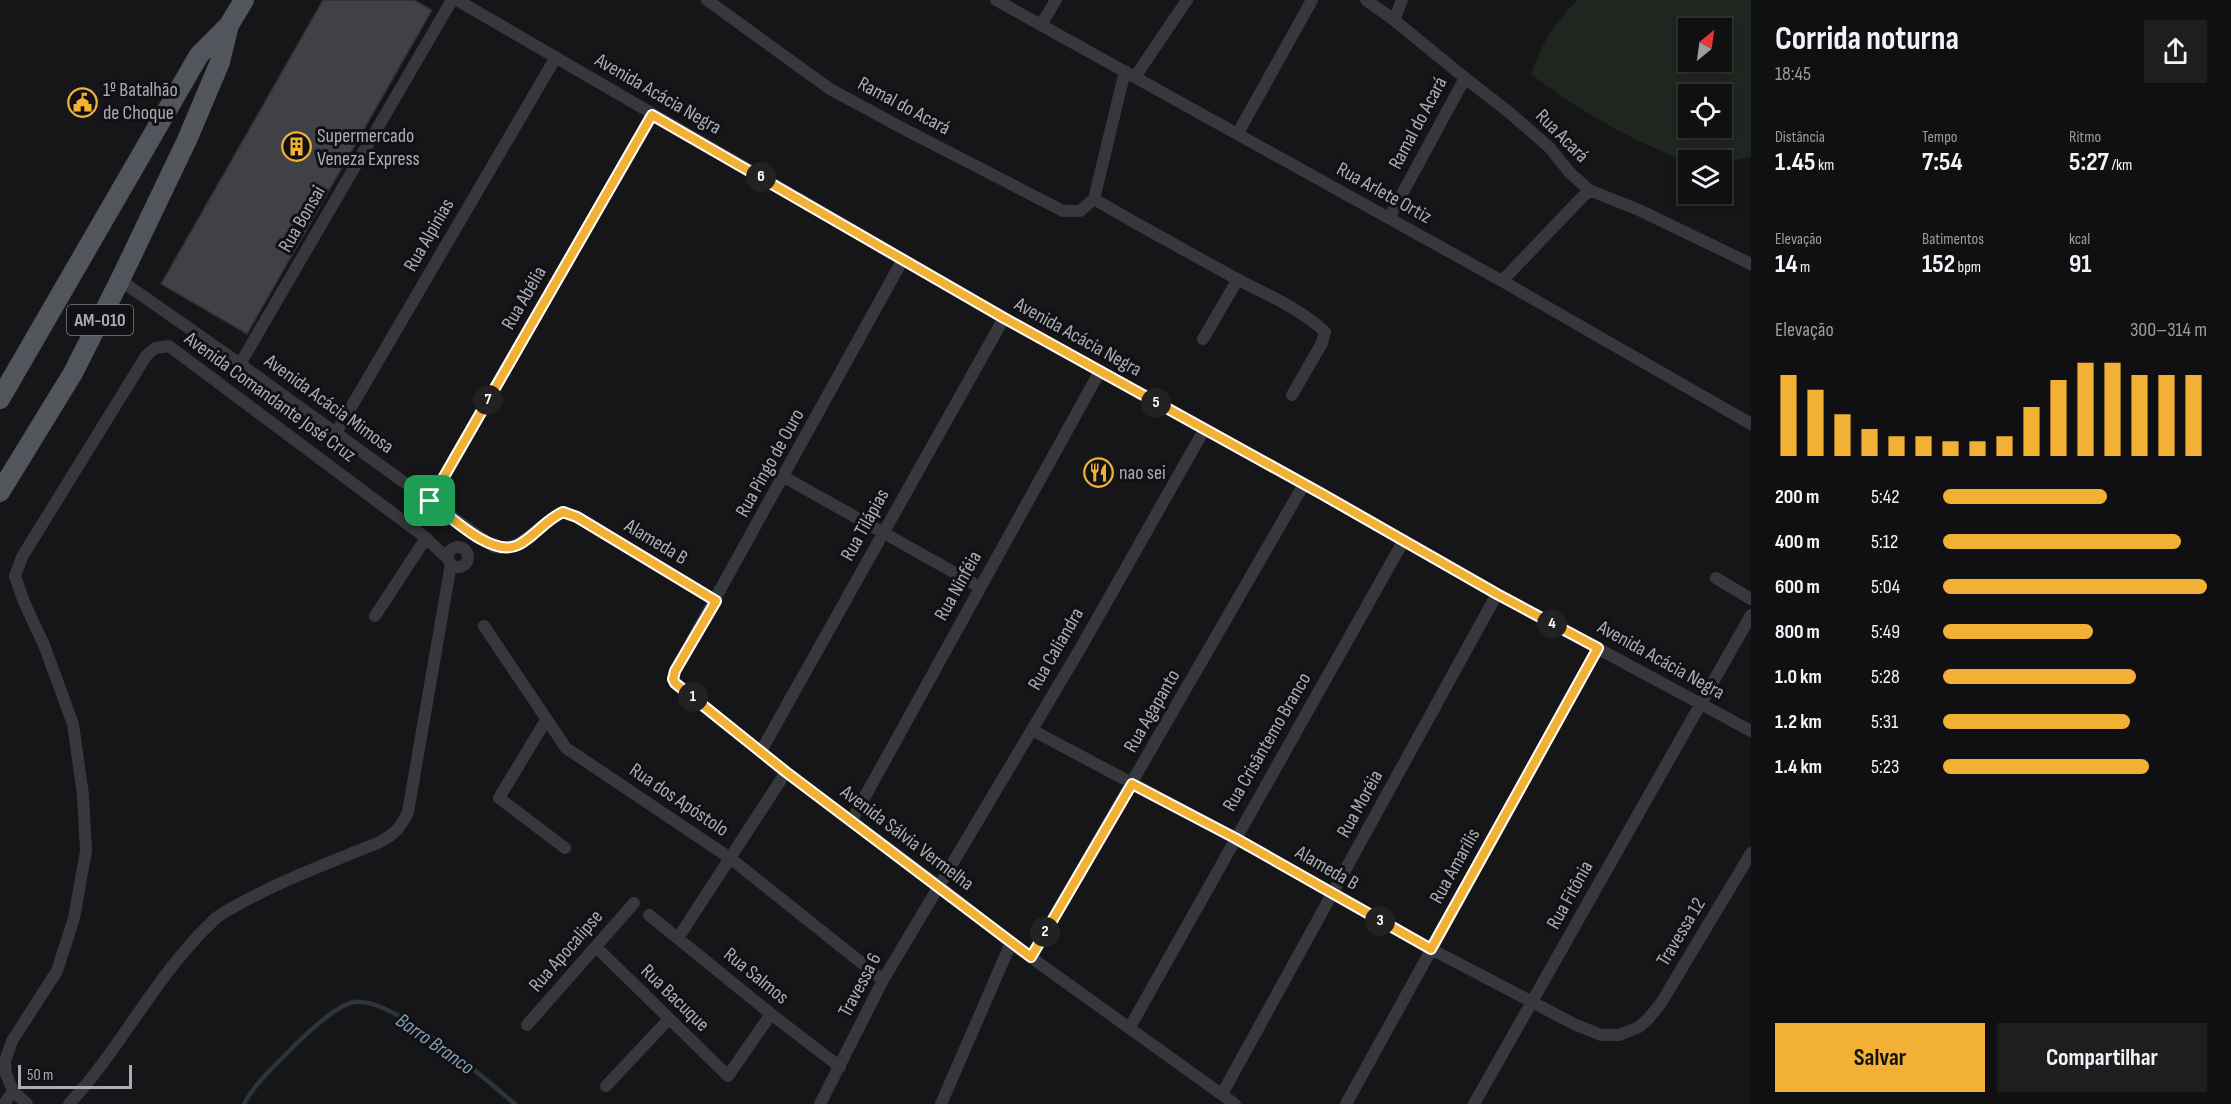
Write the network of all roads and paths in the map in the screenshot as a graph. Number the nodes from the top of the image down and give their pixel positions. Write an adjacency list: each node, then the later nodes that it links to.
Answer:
1 (244, 0): 11 (main road, AM-010)
2 (454, 0): 13 (street, Avenida Acácia Negra); 28 (street, Rua Bonsai)
3 (707, 0): 19 (street, Ramal do Acará)
4 (996, 0): 12 (street, Rua Arlete Ortiz)
5 (1056, 0): 12 (street)
6 (1187, 0): 14 (street)
7 (1312, 0): 17 (street)
8 (1366, 0): 10 (street, Rua Acará)
9 (1402, 0): 10 (street)
10 (1394, 20): 15 (street, Rua Acará)
11 (229, 25): 24 (main road, AM-010); 31 (main road, AM-010)
12 (1041, 25): 14 (street, Rua Arlete Ortiz)
13 (556, 57): 16 (street, Avenida Acácia Negra); 34 (street, Rua Alpinias)
14 (1130, 74): 17 (street, Rua Arlete Ortiz); 19 (street)
15 (1465, 78): 18 (street, Rua Acará); 20 (street, Ramal do Acará)
16 (652, 115): 21 (street, Avenida Acácia Negra); 38 (street, Rua Abélia)
17 (1238, 133): 20 (street, Rua Arlete Ortiz)
18 (1589, 190): 22 (street, Rua Acará); 25 (street)
19 (1094, 199): 23 (street)
20 (1389, 219): 25 (street, Rua Arlete Ortiz)
21 (902, 261): 26 (street, Avenida Acácia Negra); 35 (street, Rua Pingo de Ouro)
22 (1751, 264)
23 (1238, 279): 27 (street); 30 (street)
24 (120, 280): 28 (street, Avenida Acácia Mimosa); 37 (main road, AM-010)
25 (1502, 281): 32 (street, Rua Arlete Ortiz)
26 (1004, 318): 29 (street, Avenida Acácia Negra); 40 (street, Rua Tilápias)
27 (1203, 339)
28 (240, 364): 34 (street, Avenida Acácia Mimosa)
29 (1100, 371): 33 (street, Avenida Acácia Negra); 44 (street, Rua Ninféia)
30 (1292, 395)
31 (0, 399)
32 (1751, 423)
33 (1204, 430): 36 (street, Avenida Acácia Negra); 55 (street, Rua Caliandra)
34 (336, 433): 38 (street, Avenida Acácia Mimosa)
35 (784, 477): 40 (street); 47 (street, Rua Pingo de Ouro)
36 (1304, 484): 42 (street, Avenida Acácia Negra); 59 (street, Rua Agapanto)
37 (0, 492)
38 (430, 501): 39 (street, Avenida Acácia Mimosa)
39 (577, 517): 47 (street, Alameda B)
40 (882, 533): 44 (street); 57 (street, Rua Tilápias)
41 (426, 538): 49 (street); 83 (street, Avenida Comandante José Cruz); 87 (street, Avenida Comandante José Cruz)
42 (1404, 540): 45 (street, Avenida Acácia Negra); 61 (street, Rua Crisântemo Branco)
43 (1716, 578): 46 (street)
44 (980, 587): 60 (street, Rua Ninféia)
45 (1497, 594): 51 (street, Avenida Acácia Negra); 66 (street, Rua Moréia)
46 (1751, 599)
47 (716, 601): 52 (street, Rua Pingo de Ouro)
48 (1751, 615): 53 (street, Rua Fitônia)
49 (375, 616)
50 (484, 626): 54 (street, Rua dos Apóstolo)
51 (1598, 648): 53 (street, Avenida Acácia Negra); 72 (street, Rua Amarílis)
52 (675, 683): 57 (street, Avenida Sálvia Vermelha)
53 (1700, 704): 56 (street, Avenida Acácia Negra); 75 (street, Rua Fitônia)
54 (546, 720): 62 (street); 64 (street, Rua dos Apóstolo)
55 (1032, 730): 59 (street, Alameda B); 65 (street, Rua Caliandra)
56 (1751, 731)
57 (761, 751): 58 (street, Avenida Sálvia Vermelha)
58 (786, 772): 60 (street, Avenida Sálvia Vermelha); 64 (street)
59 (1132, 784): 61 (street, Alameda B); 73 (street, Rua Agapanto)
60 (852, 820): 65 (street, Avenida Sálvia Vermelha)
61 (1235, 838): 66 (street, Alameda B); 79 (street, Rua Crisântemo Branco)
62 (565, 848)
63 (1751, 853): 80 (street, Travessa 12)
64 (730, 858): 69 (street); 74 (street, Rua dos Apóstolo)
65 (939, 886): 70 (street, Avenida Sálvia Vermelha); 74 (street, Travessa 6)
66 (1333, 895): 72 (street, Alameda B); 84 (street, Rua Moréia)
67 (634, 903): 71 (street, Rua Apocalipse)
68 (649, 915): 69 (street, Rua Salmos)
69 (678, 938): 76 (street, Rua Salmos)
70 (1011, 943): 73 (street, Avenida Sálvia Vermelha); 89 (street)
71 (596, 947): 77 (street, Rua Bacuque); 78 (street, Rua Apocalipse)
72 (1431, 949): 75 (street, Alameda B); 91 (street, Rua Amarílis)
73 (1031, 957): 79 (street, Avenida Sálvia Vermelha)
74 (883, 980): 81 (street, Travessa 6)
75 (1532, 1003): 80 (street, Alameda B); 92 (street, Rua Fitônia)
76 (771, 1014): 77 (street, Rua Bacuque); 81 (street, Rua Salmos)
77 (669, 1019): 82 (street)
78 (527, 1025)
79 (1130, 1026): 84 (street, Avenida Sálvia Vermelha)
80 (1639, 1026)
81 (840, 1067): 88 (street, Travessa 6)
82 (606, 1086)
83 (13, 1091): 85 (street); 86 (street)
84 (1222, 1094): 90 (street, Avenida Sálvia Vermelha)
85 (4, 1104)
86 (27, 1104)
87 (69, 1104)
88 (820, 1104)
89 (941, 1104)
90 (1235, 1104)
91 (1346, 1104)
92 (1474, 1104)

